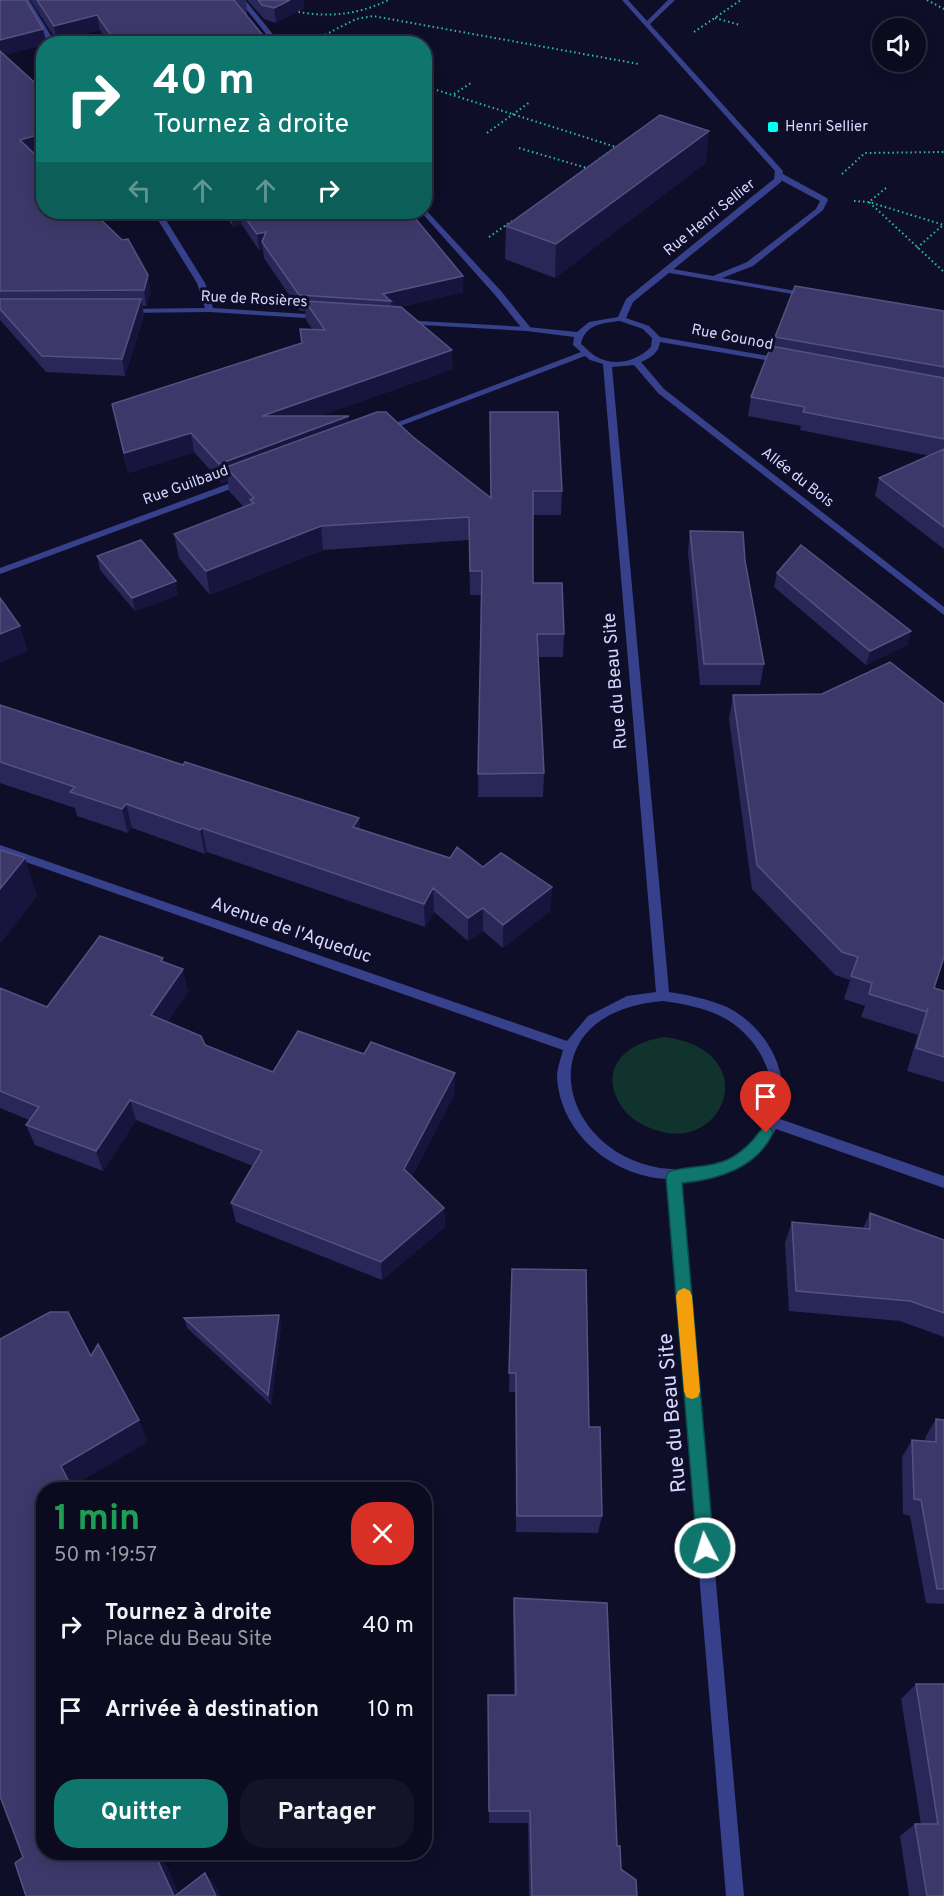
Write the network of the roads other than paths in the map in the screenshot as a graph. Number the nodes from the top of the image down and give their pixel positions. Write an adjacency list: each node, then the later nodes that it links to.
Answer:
1 (26, 0): 6 (street)
2 (242, 0): 7 (street)
3 (625, 0): 5 (street, Rue Henri Sellier)
4 (672, 0): 5 (street)
5 (647, 24): 8 (street, Rue Henri Sellier)
6 (48, 36)
7 (271, 36)
8 (778, 176): 11 (street, Rue Henri Sellier); 12 (street)
9 (161, 219): 14 (street)
10 (432, 219): 19 (street)
11 (667, 270): 12 (street); 17 (street, Rue Henri Sellier)
12 (713, 279): 13 (street)
13 (818, 297)
14 (210, 310): 15 (street, Rue de Rosières); 16 (street, Rue de Rosières)
15 (116, 311)
16 (327, 317)
17 (621, 319): 20 (street); 21 (street)
18 (398, 321): 19 (street)
19 (527, 329): 20 (street)
20 (578, 335): 22 (street)
21 (658, 339): 23 (street); 24 (street, Rue Gounod)
22 (584, 354): 25 (street); 26 (street)
23 (636, 362): 25 (street); 29 (street, Allée du Bois)
24 (786, 362)
25 (607, 363): 31 (street, Rue du Beau Site)
26 (376, 432)
27 (254, 477): 28 (street, Rue Guilbaud)
28 (0, 571)
29 (944, 612)
30 (0, 849): 32 (street, Avenue de l'Aqueduc)
31 (663, 996): 32 (street); 33 (street)
32 (569, 1047): 34 (street)
33 (773, 1122): 34 (street); 35 (street)
34 (673, 1177): 36 (street, Rue du Beau Site)
35 (944, 1182)
36 (735, 1896)

